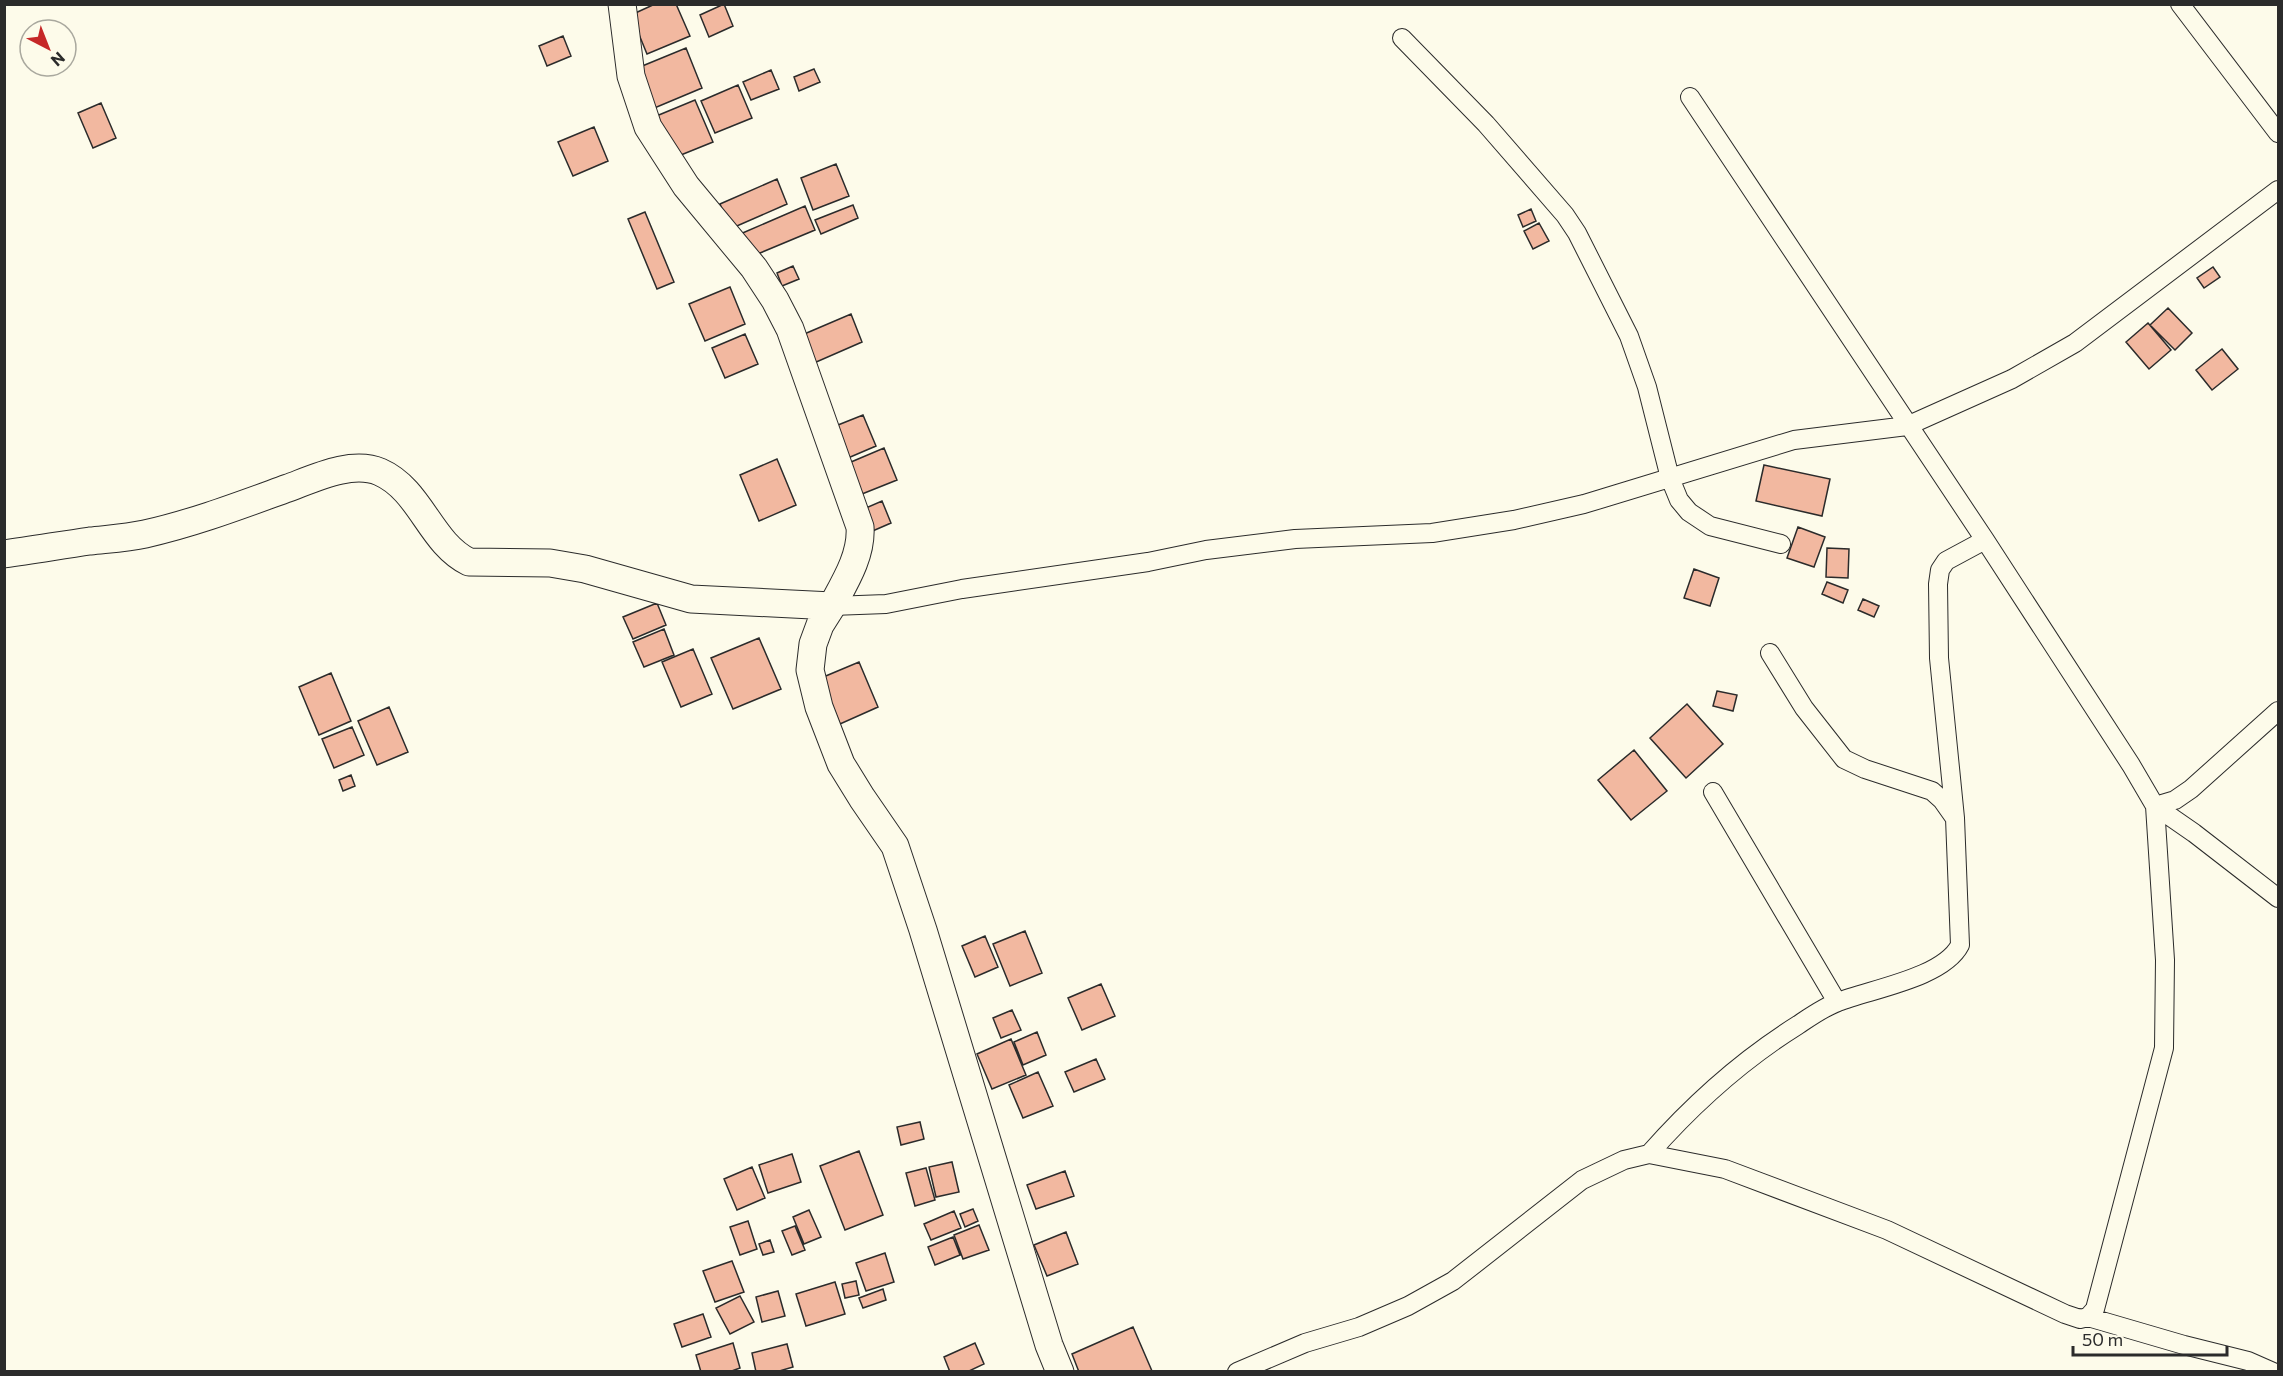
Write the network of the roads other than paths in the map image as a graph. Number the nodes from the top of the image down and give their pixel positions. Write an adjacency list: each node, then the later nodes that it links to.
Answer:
1 (622, 4): 12 (street)
2 (2180, 4): 5 (street)
3 (1402, 38): 8 (street)
4 (1690, 97): 7 (street)
5 (2278, 133)
6 (2278, 190): 7 (street)
7 (1907, 426): 8 (street); 9 (street)
8 (1670, 478): 10 (street); 12 (street)
9 (1985, 540): 16 (street); 17 (street)
10 (1781, 544)
11 (4, 554): 12 (street)
12 (832, 606): 22 (street)
13 (1770, 653): 17 (street)
14 (2278, 711): 16 (street)
15 (1713, 792): 19 (street)
16 (2155, 806): 18 (street); 21 (street)
17 (1955, 818): 19 (street)
18 (2278, 898)
19 (1837, 1002): 20 (street)
20 (1649, 1154): 21 (street); 23 (street)
21 (2088, 1317): 24 (street)
22 (1060, 1371)
23 (1237, 1371)
24 (2273, 1371)

